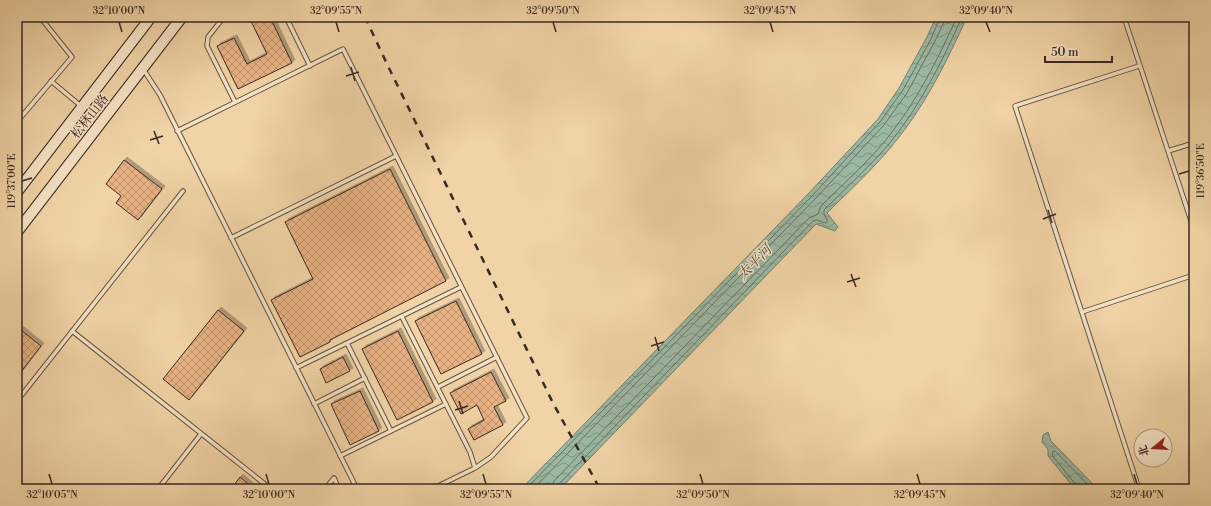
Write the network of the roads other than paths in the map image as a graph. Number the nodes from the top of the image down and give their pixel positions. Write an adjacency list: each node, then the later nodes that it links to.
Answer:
1 (40, 17): 10 (lane)
2 (151, 17): 12 (street, 松林山路)
3 (182, 17): 9 (street, 松林山路)
4 (224, 17): 11 (lane)
5 (286, 17): 7 (lane)
6 (1124, 17): 8 (lane)
7 (310, 66): 11 (lane); 17 (lane)
8 (1140, 66): 16 (lane); 25 (lane)
9 (142, 68): 14 (lane); 21 (street, 松林山路)
10 (51, 81): 12 (lane); 13 (lane)
11 (235, 102): 14 (lane)
12 (82, 107): 19 (street, 松林山路)
13 (17, 111)
14 (177, 131): 22 (lane)
15 (1194, 143): 16 (lane)
16 (1168, 151): 20 (lane)
17 (396, 156): 22 (lane); 24 (lane)
18 (183, 191): 27 (lane)
19 (17, 192)
20 (1194, 230)
21 (17, 232)
22 (231, 238): 30 (lane)
23 (1194, 275): 25 (lane)
24 (461, 287): 26 (lane); 29 (lane)
25 (1082, 312): 46 (lane)
26 (402, 317): 28 (lane); 32 (lane)
27 (72, 331): 33 (lane); 37 (lane)
28 (348, 343): 30 (lane); 31 (lane)
29 (497, 358): 32 (lane); 39 (lane)
30 (296, 368): 34 (lane)
31 (365, 378): 34 (lane); 36 (lane)
32 (438, 388): 35 (lane)
33 (17, 401)
34 (314, 404): 38 (lane)
35 (446, 404): 36 (lane); 39 (lane)
36 (391, 431): 38 (lane)
37 (201, 434): 40 (lane); 41 (lane)
38 (340, 456): 44 (lane)
39 (475, 468): 45 (lane)
40 (158, 489)
41 (271, 489)
42 (326, 489): 43 (lane)
43 (339, 489)
44 (357, 489)
45 (432, 489)
46 (1139, 489)

